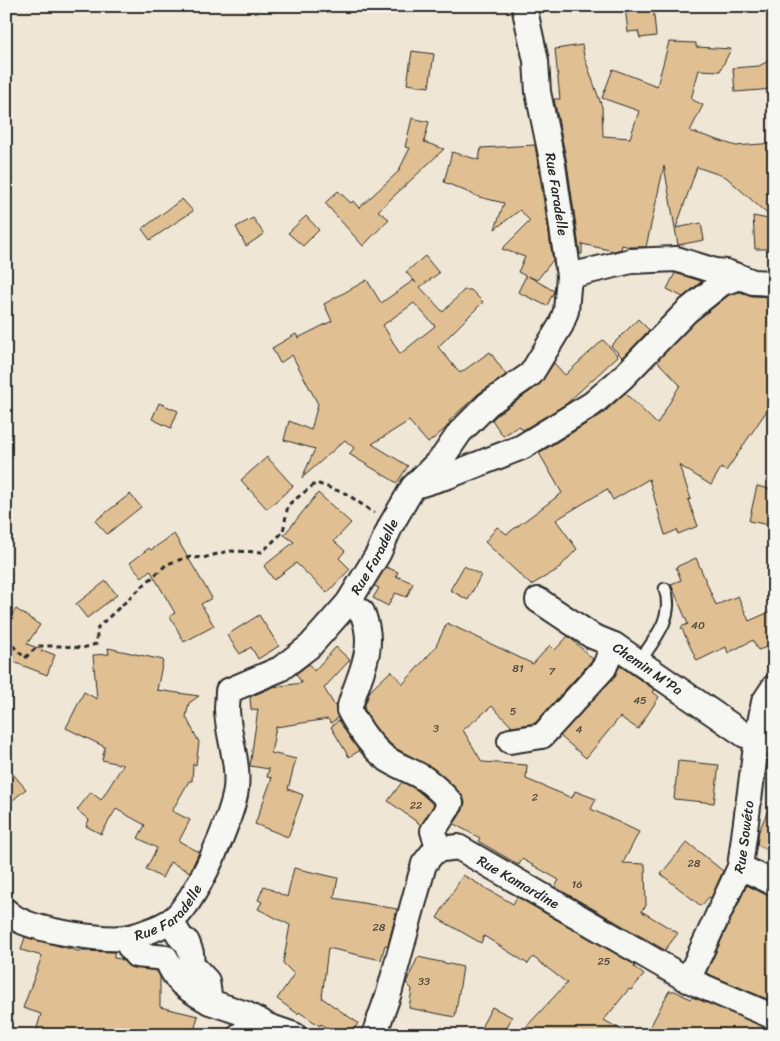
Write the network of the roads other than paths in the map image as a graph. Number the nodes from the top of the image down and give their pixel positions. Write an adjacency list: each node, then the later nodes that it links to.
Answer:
1 (524, 6): 2 (street, Rue Faradelle)
2 (569, 276): 3 (street); 5 (street, Rue Faradelle)
3 (740, 278): 4 (street); 5 (street)
4 (774, 283)
5 (413, 487): 8 (street, Rue Faradelle)
6 (665, 589): 10 (lane)
7 (538, 600): 9 (street, Chemin M'Pa)
8 (348, 603): 14 (street); 18 (street, Rue Faradelle)
9 (614, 645): 10 (street, Chemin M'Pa); 12 (street)
10 (639, 662): 13 (street, Chemin M'Pa)
11 (774, 686): 13 (street, Rue Sowéto)
12 (510, 741)
13 (765, 741): 15 (street, Rue Sowéto)
14 (439, 850): 20 (street, Rue Kamardine); 26 (street)
15 (740, 867): 16 (street); 20 (street, Rue Sowéto)
16 (774, 883)
17 (6, 911): 19 (street, Rue Faradelle)
18 (172, 920): 19 (street, Rue Faradelle); 21 (street)
19 (130, 937): 21 (street)
20 (688, 980): 22 (street, Rue Kamardine)
21 (210, 1002): 23 (street)
22 (774, 1017)
23 (260, 1021): 24 (street); 25 (street)
24 (240, 1035)
25 (294, 1035)
26 (374, 1035)

